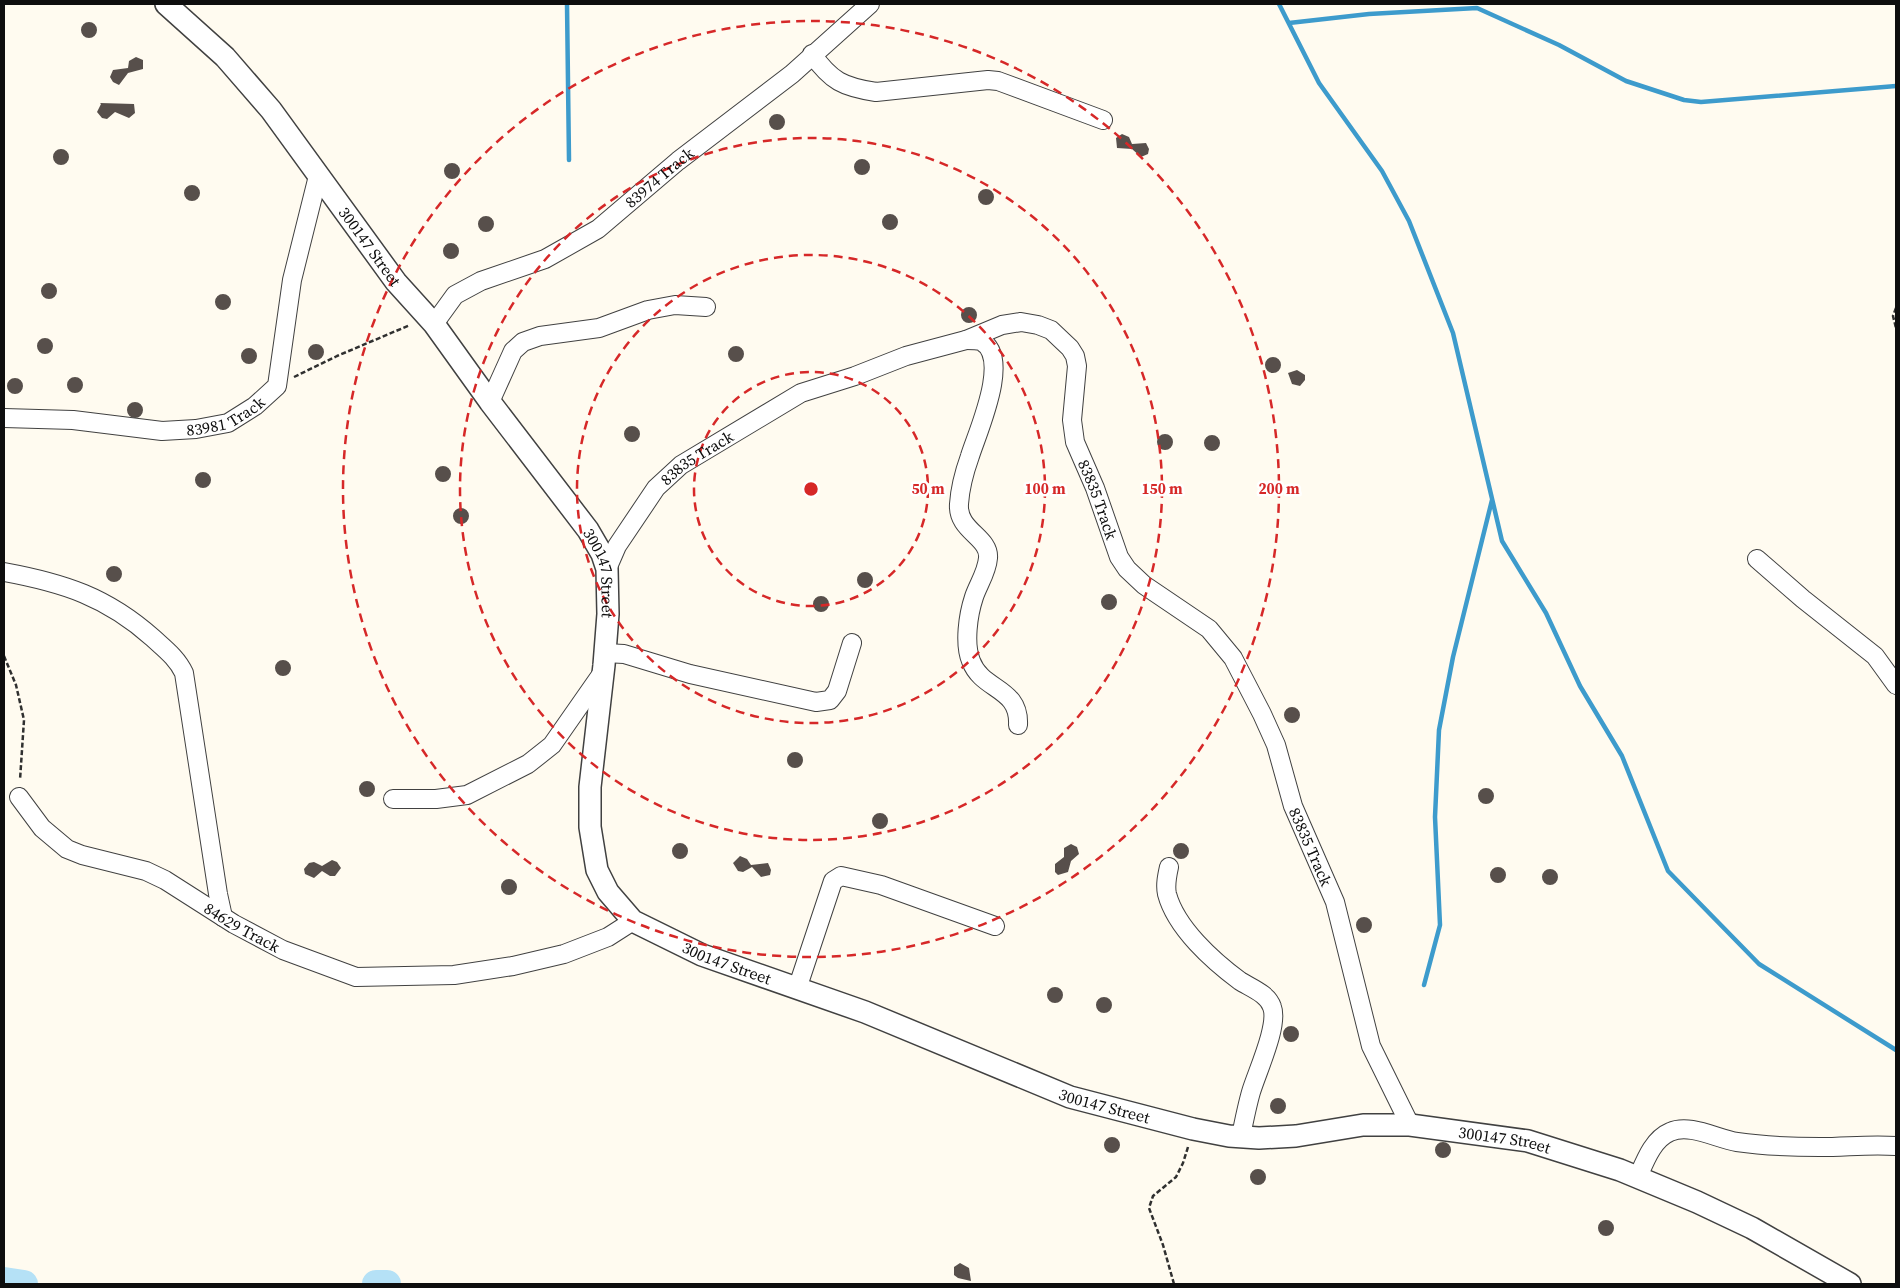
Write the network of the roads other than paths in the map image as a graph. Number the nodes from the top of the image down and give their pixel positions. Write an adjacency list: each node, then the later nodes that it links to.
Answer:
1 (166, 4): 5 (street, 300147 Street)
2 (870, 4): 3 (street, 83974 Track)
3 (812, 54): 4 (street); 7 (street, 83974 Track)
4 (1103, 120)
5 (318, 176): 7 (street, 300147 Street); 10 (street, 83981 Track)
6 (706, 307): 9 (street)
7 (426, 323): 9 (street, 300147 Street)
8 (966, 340): 12 (street, 83835 Track); 17 (street); 25 (street, 83835 Track)
9 (490, 402): 12 (street, 300147 Street)
10 (4, 418)
11 (1757, 559): 16 (street)
12 (607, 569): 15 (street, 300147 Street)
13 (4, 572): 21 (street)
14 (852, 643): 15 (street)
15 (604, 662): 19 (street); 22 (street, 300147 Street)
16 (1896, 685)
17 (1018, 725)
18 (19, 797): 21 (street, 84629 Track)
19 (393, 799)
20 (1169, 867): 26 (street)
21 (223, 916): 22 (street, 84629 Track)
22 (633, 921): 24 (street, 300147 Street)
23 (995, 926): 24 (street)
24 (797, 989): 26 (street, 300147 Street)
25 (1410, 1125): 26 (street, 300147 Street); 28 (street, 300147 Street)
26 (1241, 1136)
27 (1896, 1146): 28 (street)
28 (1638, 1177): 29 (street, 300147 Street)
29 (1850, 1284)

